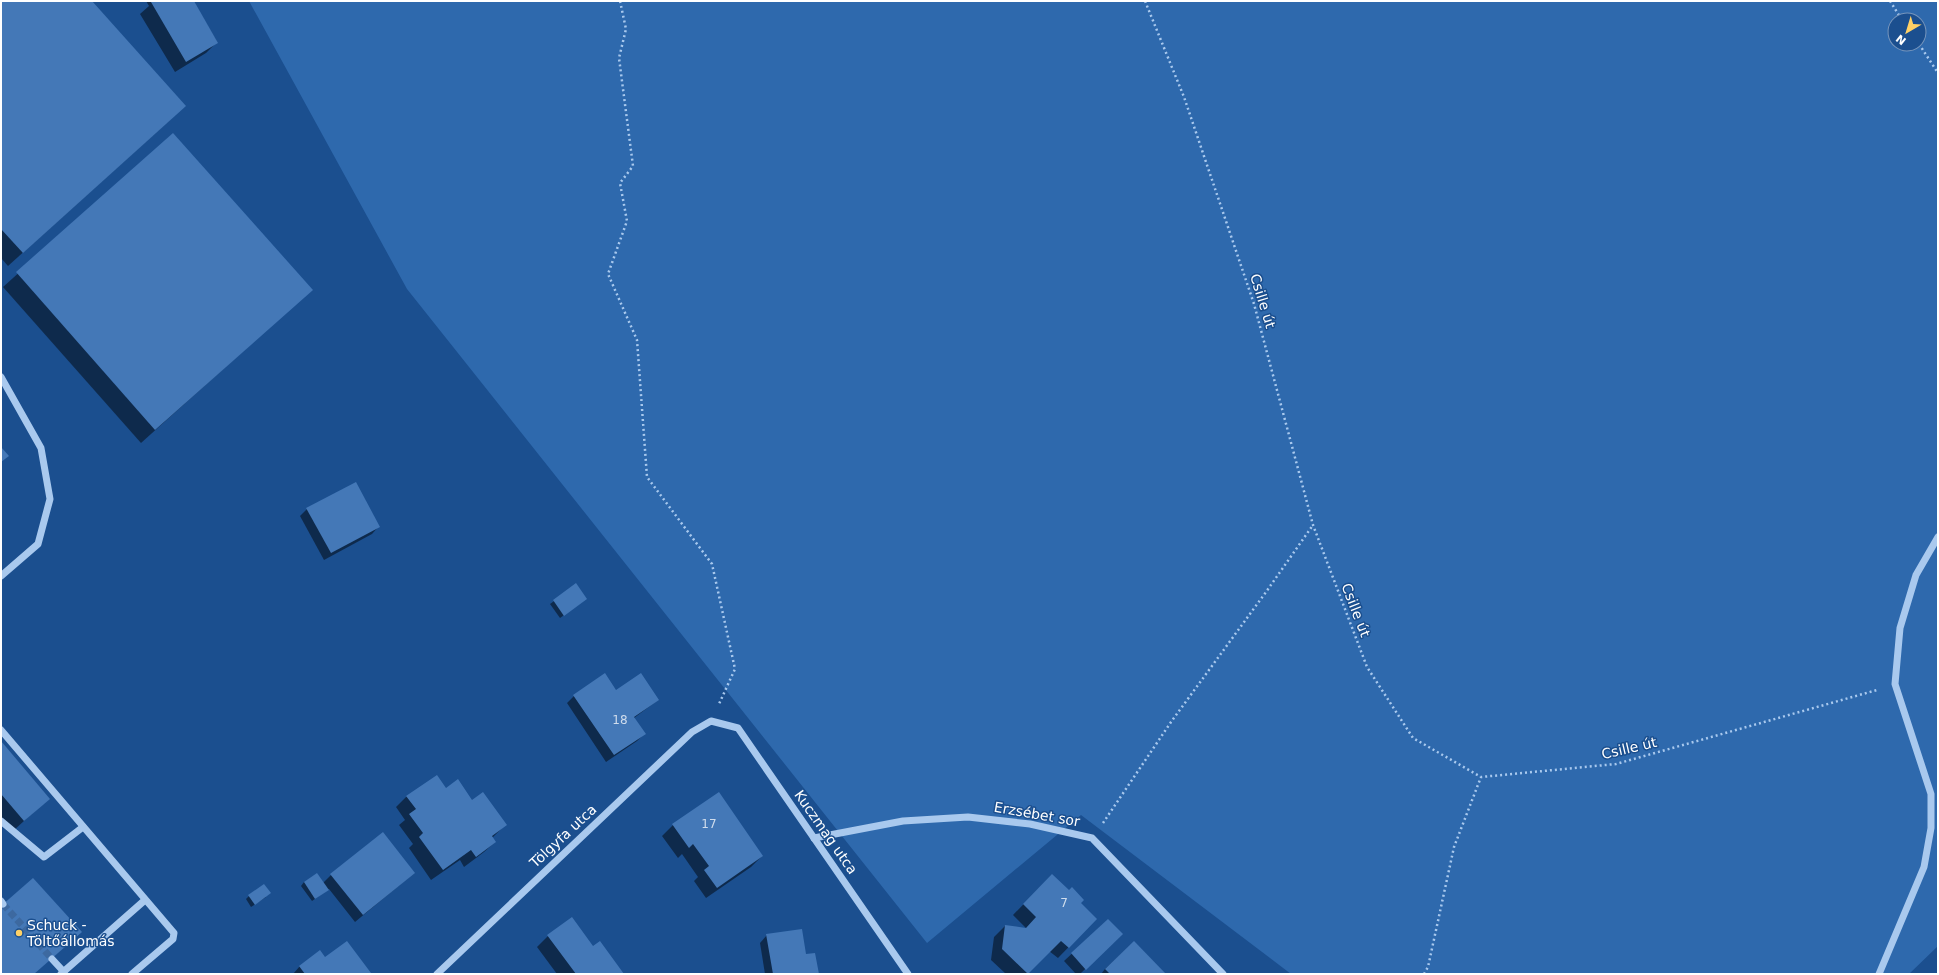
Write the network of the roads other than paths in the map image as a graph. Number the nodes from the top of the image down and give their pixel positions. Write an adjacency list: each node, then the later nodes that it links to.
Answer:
1 (1, 377): 3 (street)
2 (1938, 537): 16 (street)
3 (1, 576)
4 (711, 721): 8 (street, Kuczmag utca); 13 (street, Tölgyfa utca)
5 (1, 730): 7 (street)
6 (1, 820): 7 (street)
7 (83, 827): 9 (street)
8 (814, 838): 14 (street, Kuczmag utca); 15 (street, Erzsébet sor)
9 (145, 900): 11 (street); 12 (street)
10 (52, 959): 11 (street)
11 (62, 973)
12 (132, 974)
13 (436, 974)
14 (908, 974)
15 (1223, 974)
16 (1879, 974)

